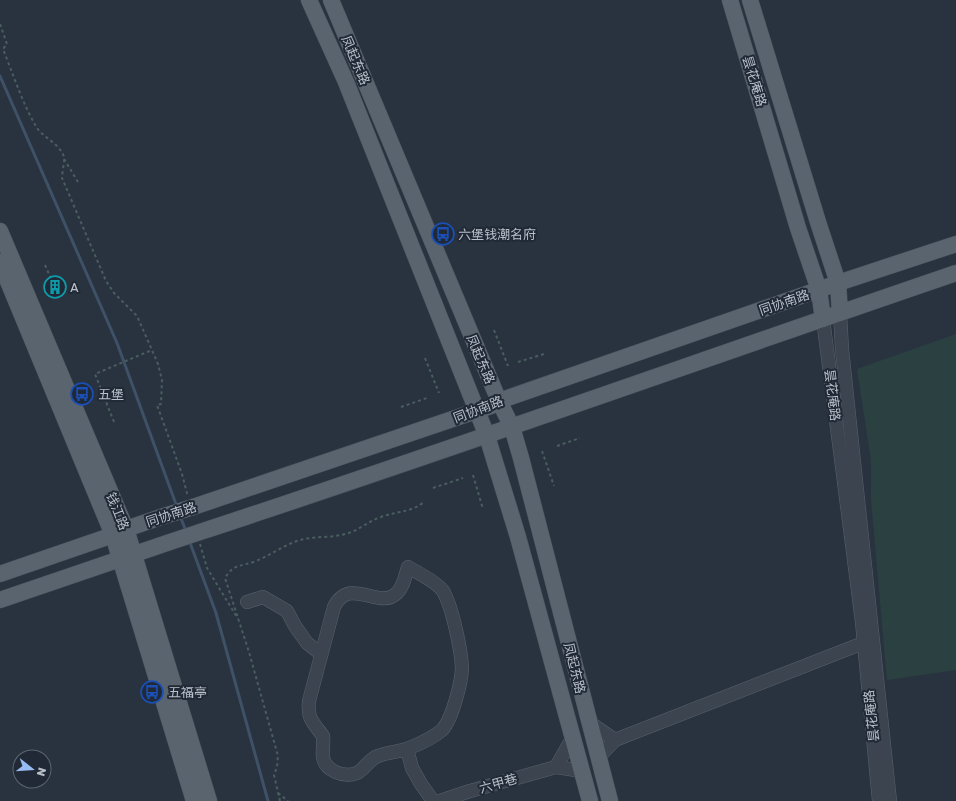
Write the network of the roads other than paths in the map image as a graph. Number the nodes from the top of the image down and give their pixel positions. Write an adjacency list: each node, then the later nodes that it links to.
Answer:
1 (309, 0): 14 (main road, 凤起东路)
2 (331, 0): 13 (main road, 凤起东路)
3 (730, 0): 10 (main road, 昙花庵路)
4 (750, 0): 9 (main road, 昙花庵路)
5 (0, 231): 17 (main road, 钱江路)
6 (956, 244): 9 (main road, 同协南路)
7 (0, 262): 17 (main road, 钱江路)
8 (956, 273): 11 (main road, 同协南路)
9 (838, 282): 10 (main road, 同协南路); 11 (main road, 昙花庵路)
10 (819, 290): 12 (main road, 昙花庵路); 13 (main road, 同协南路)
11 (840, 313): 12 (main road, 同协南路); 22 (street, 昙花庵路)
12 (823, 319): 15 (main road, 同协南路); 22 (street, 昙花庵路)
13 (499, 401): 14 (main road, 同协南路); 15 (main road, 凤起东路)
14 (477, 411): 16 (main road, 凤起东路); 17 (main road, 同协南路, bridge)
15 (512, 427): 16 (main road, 同协南路); 24 (main road, 凤起东路)
16 (487, 436): 18 (main road, 同协南路, bridge); 25 (main road, 凤起东路)
17 (119, 532): 18 (main road, 钱江路); 19 (main road, 同协南路)
18 (127, 556): 20 (main road, 同协南路); 31 (main road, 钱江路); 32 (main road, 钱江路)
19 (0, 574)
20 (0, 600)
21 (247, 602): 23 (street)
22 (868, 641): 26 (street); 37 (street, 昙花庵路); 38 (street, 昙花庵路)
23 (321, 654): 27 (street); 27 (street)
24 (589, 722): 26 (street); 28 (main road, 凤起东路)
25 (573, 737): 29 (street); 30 (main road, 凤起东路)
26 (615, 740): 28 (street)
27 (407, 749): 33 (street)
28 (598, 758): 36 (main road, 凤起东路)
29 (556, 767): 30 (street, 六甲巷); 34 (street, 六甲巷)
30 (582, 771): 35 (main road, 凤起东路)
31 (194, 801)
32 (209, 801)
33 (433, 801)
34 (440, 801)
35 (590, 801)
36 (610, 801)
37 (879, 801)
38 (890, 801)

